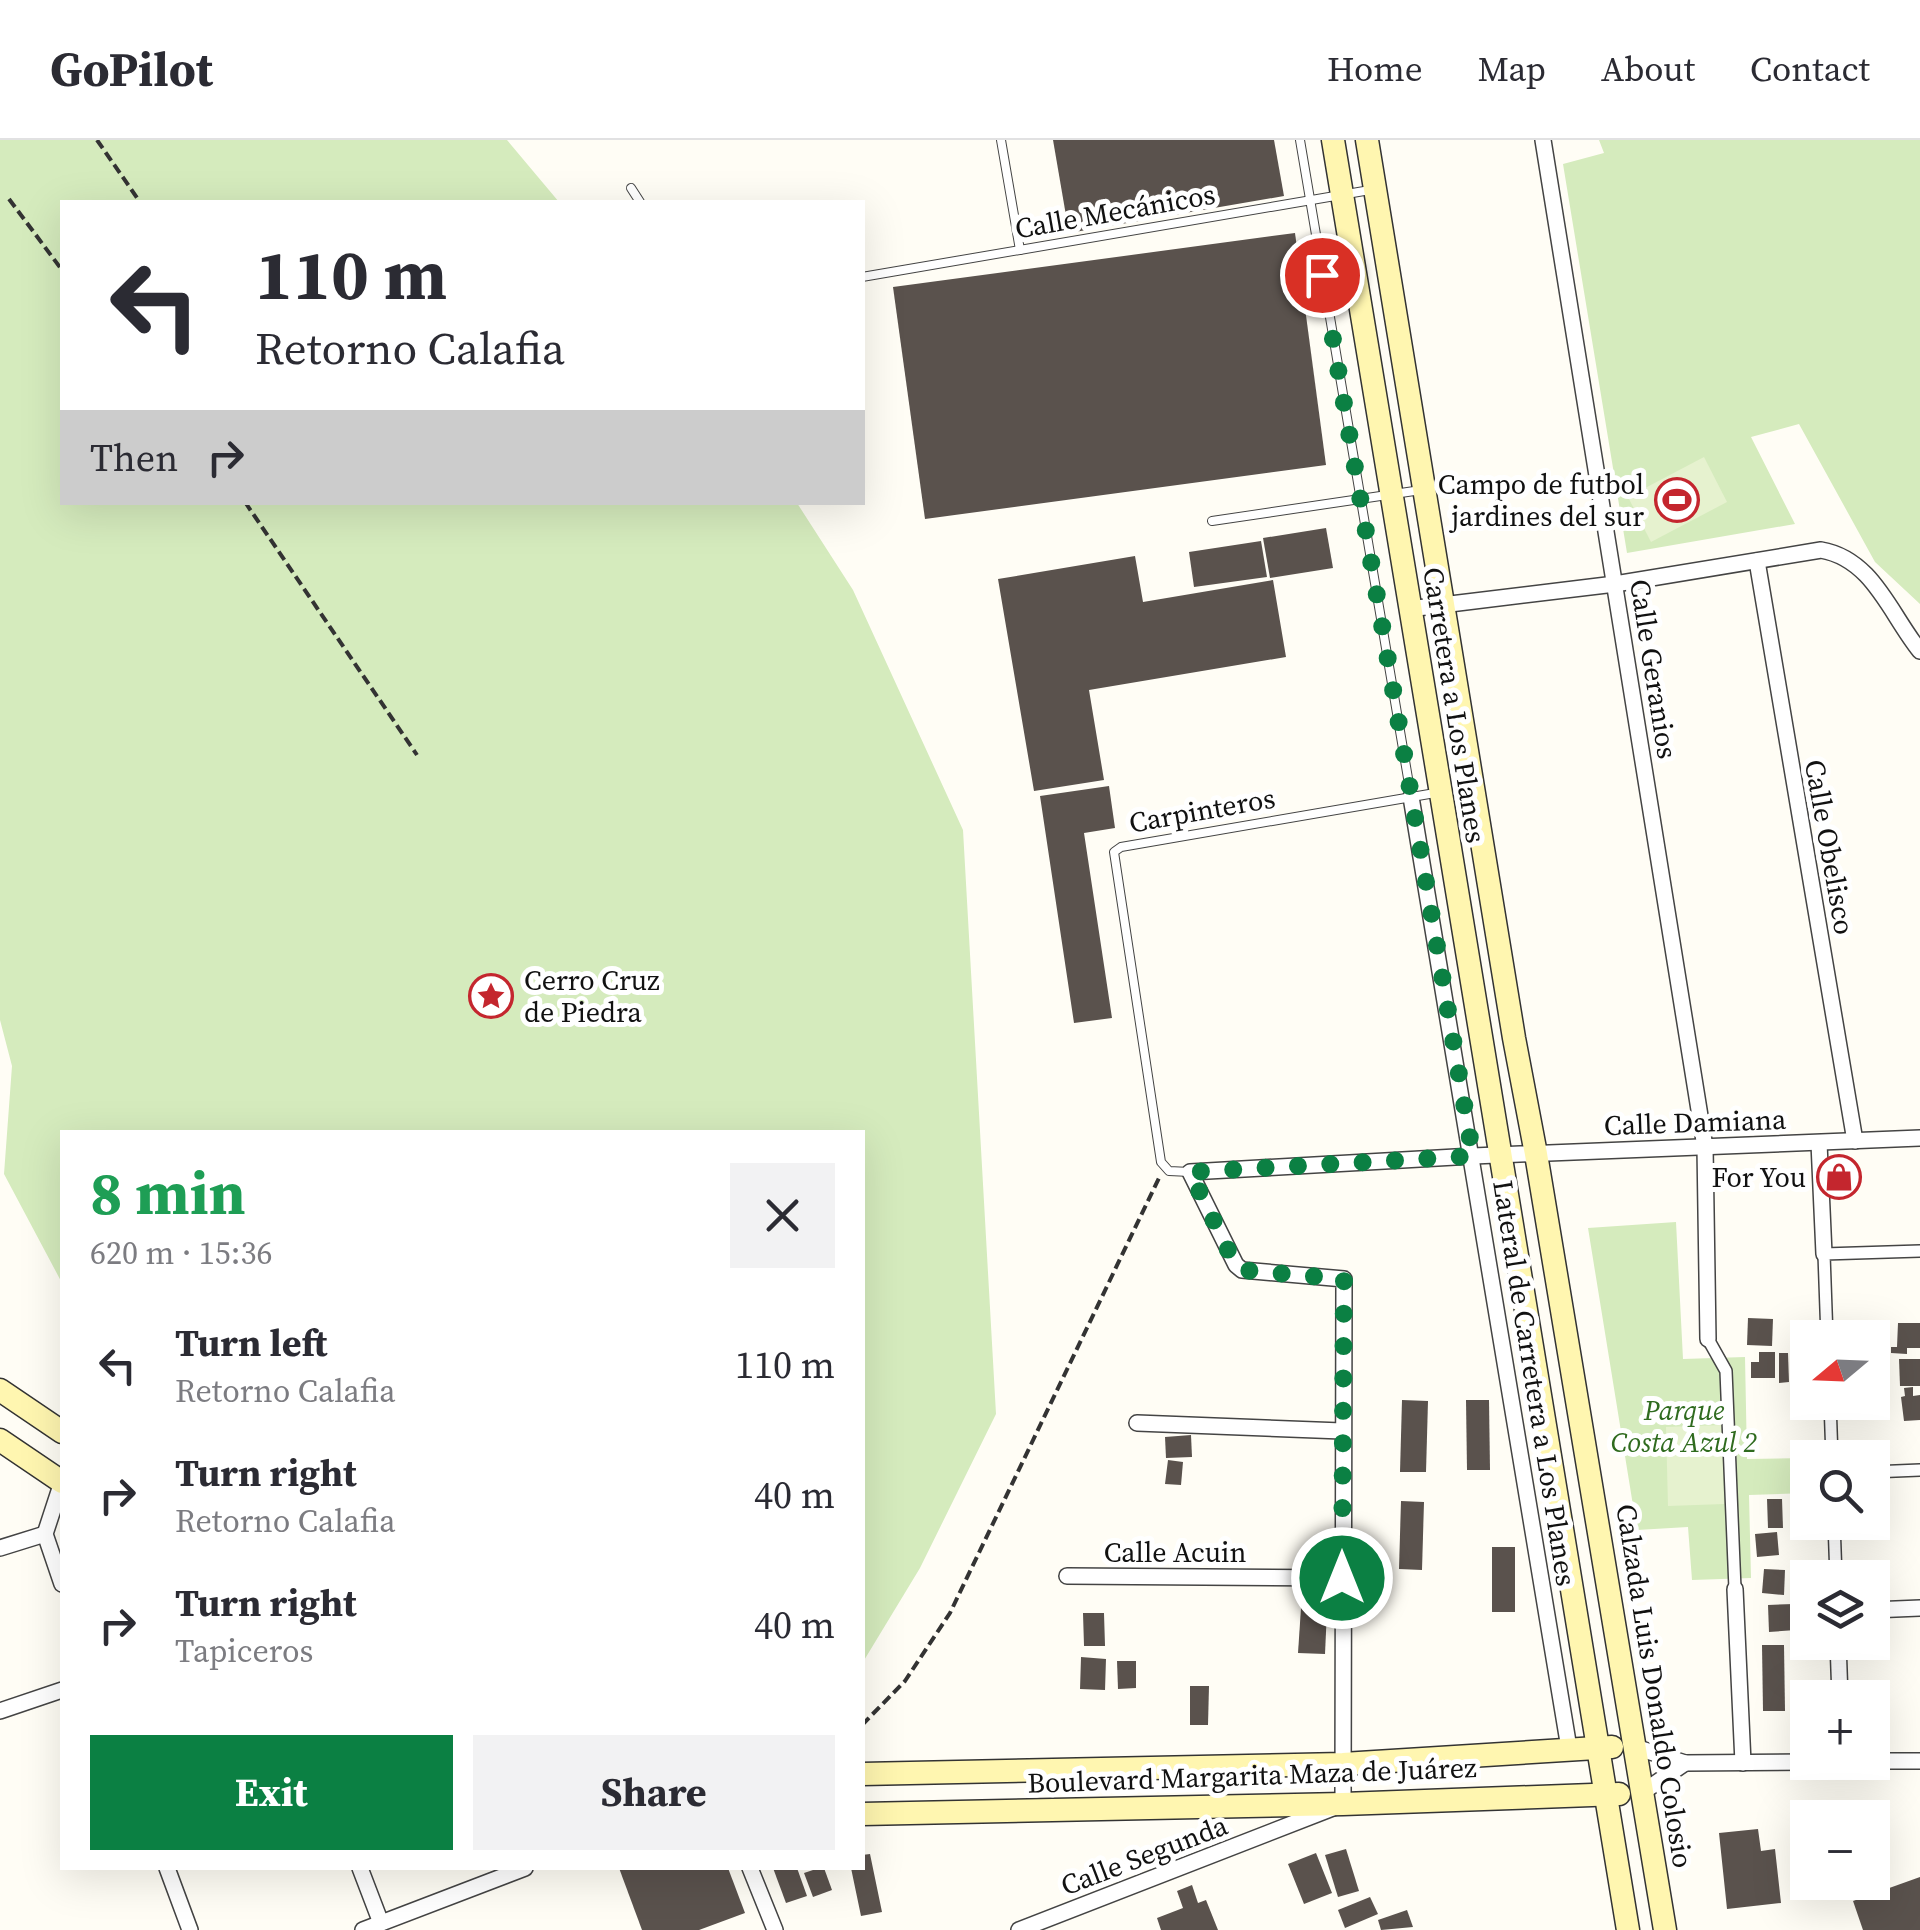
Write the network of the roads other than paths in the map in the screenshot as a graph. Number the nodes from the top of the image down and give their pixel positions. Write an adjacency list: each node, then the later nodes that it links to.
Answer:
1 (1000, 140): 11 (lane)
2 (1300, 140): 10 (lane, Lateral de Carretera a Los Planes)
3 (1333, 140): 8 (main road, Carretera a Los Planes)
4 (1367, 140): 7 (main road, Carretera a Los Planes)
5 (1544, 140): 18 (street, Calle Geranios)
6 (631, 188): 9 (lane)
7 (1375, 190): 8 (lane, Calle Mecánicos); 13 (main road, Carretera a Los Planes)
8 (1342, 195): 10 (lane, Calle Mecánicos); 14 (main road, Carretera a Los Planes)
9 (639, 200)
10 (1309, 200): 11 (lane, Calle Mecánicos); 15 (lane, Lateral de Carretera a Los Planes)
11 (1020, 250): 12 (lane, Calle Mecánicos)
12 (865, 276)
13 (1426, 489): 14 (lane); 19 (main road, Carretera a Los Planes)
14 (1392, 494): 15 (lane); 20 (main road, Carretera a Los Planes)
15 (1362, 499): 16 (lane); 23 (lane, Lateral de Carretera a Los Planes)
16 (1212, 520)
17 (1756, 561): 18 (street); 21 (street); 26 (street, Calle Obelisco)
18 (1616, 584): 19 (street); 28 (street, Calle Geranios)
19 (1444, 604): 20 (street); 24 (main road, Carretera a Los Planes)
20 (1409, 608): 22 (main road, Carretera a Los Planes)
21 (1920, 651)
22 (1439, 793): 23 (lane, Carpinteros); 30 (main road, Carretera a Los Planes)
23 (1412, 798): 31 (street, Lateral de Carretera a Los Planes); 32 (lane, Carpinteros)
24 (1514, 1038): 29 (main road, Calzada Luis Donaldo Colosio)
25 (1920, 1138): 26 (street, Calle Damiana)
26 (1855, 1141): 27 (street, Calle Damiana)
27 (1819, 1142): 28 (street, Calle Damiana); 34 (street)
28 (1705, 1147): 29 (street, Calle Damiana); 36 (street, Calle Geranios)
29 (1536, 1154): 30 (street, Calle Damiana); 57 (main road, Calzada Luis Donaldo Colosio)
30 (1500, 1155): 31 (street, Calle Damiana); 56 (main road)
31 (1473, 1156): 32 (street, Calle Damiana); 58 (street, Lateral de Carretera a Los Planes)
32 (1190, 1172): 39 (street)
33 (1920, 1250): 34 (street)
34 (1824, 1254): 35 (street)
35 (1826, 1320)
36 (1708, 1339): 51 (street)
37 (0, 1390): 40 (main road)
38 (1136, 1423): 39 (street)
39 (1342, 1430): 50 (street)
40 (60, 1431)
41 (0, 1440): 44 (main road)
42 (1920, 1470): 43 (street)
43 (1890, 1471)
44 (60, 1481)
45 (60, 1488): 46 (street)
46 (45, 1534): 47 (street); 49 (street)
47 (0, 1548)
48 (1067, 1576): 50 (street, Calle Acuin)
49 (60, 1578)
50 (1342, 1578): 63 (street)
51 (1735, 1590): 62 (street)
52 (1920, 1608): 53 (street)
53 (1890, 1609)
54 (60, 1691): 55 (street)
55 (0, 1710)
56 (1601, 1747): 57 (main road, Boulevard Margarita Maza de Juárez); 58 (main road, Boulevard Margarita Maza de Juárez); 67 (main road)
57 (1635, 1747): 64 (street); 66 (main road, Calzada Luis Donaldo Colosio)
58 (1569, 1748): 63 (main road, Boulevard Margarita Maza de Juárez)
59 (1890, 1761): 60 (street)
60 (1920, 1761)
61 (1790, 1762): 62 (street)
62 (1744, 1763): 64 (street)
63 (1343, 1764): 65 (main road, Boulevard Margarita Maza de Juárez); 68 (street)
64 (1684, 1764): 66 (street)
65 (865, 1774)
66 (1643, 1792): 67 (main road, Boulevard Margarita Maza de Juárez); 80 (main road, Calzada Luis Donaldo Colosio)
67 (1607, 1794): 68 (main road, Boulevard Margarita Maza de Juárez); 79 (main road)
68 (1343, 1804): 69 (main road, Boulevard Margarita Maza de Juárez); 78 (street, Calle Segunda)
69 (865, 1814)
70 (168, 1870): 75 (street)
71 (361, 1870): 74 (street)
72 (520, 1870): 74 (street)
73 (751, 1870): 77 (street)
74 (381, 1923): 76 (street)
75 (190, 1930)
76 (363, 1930)
77 (775, 1930)
78 (1019, 1930)
79 (1628, 1930)
80 (1665, 1930)

